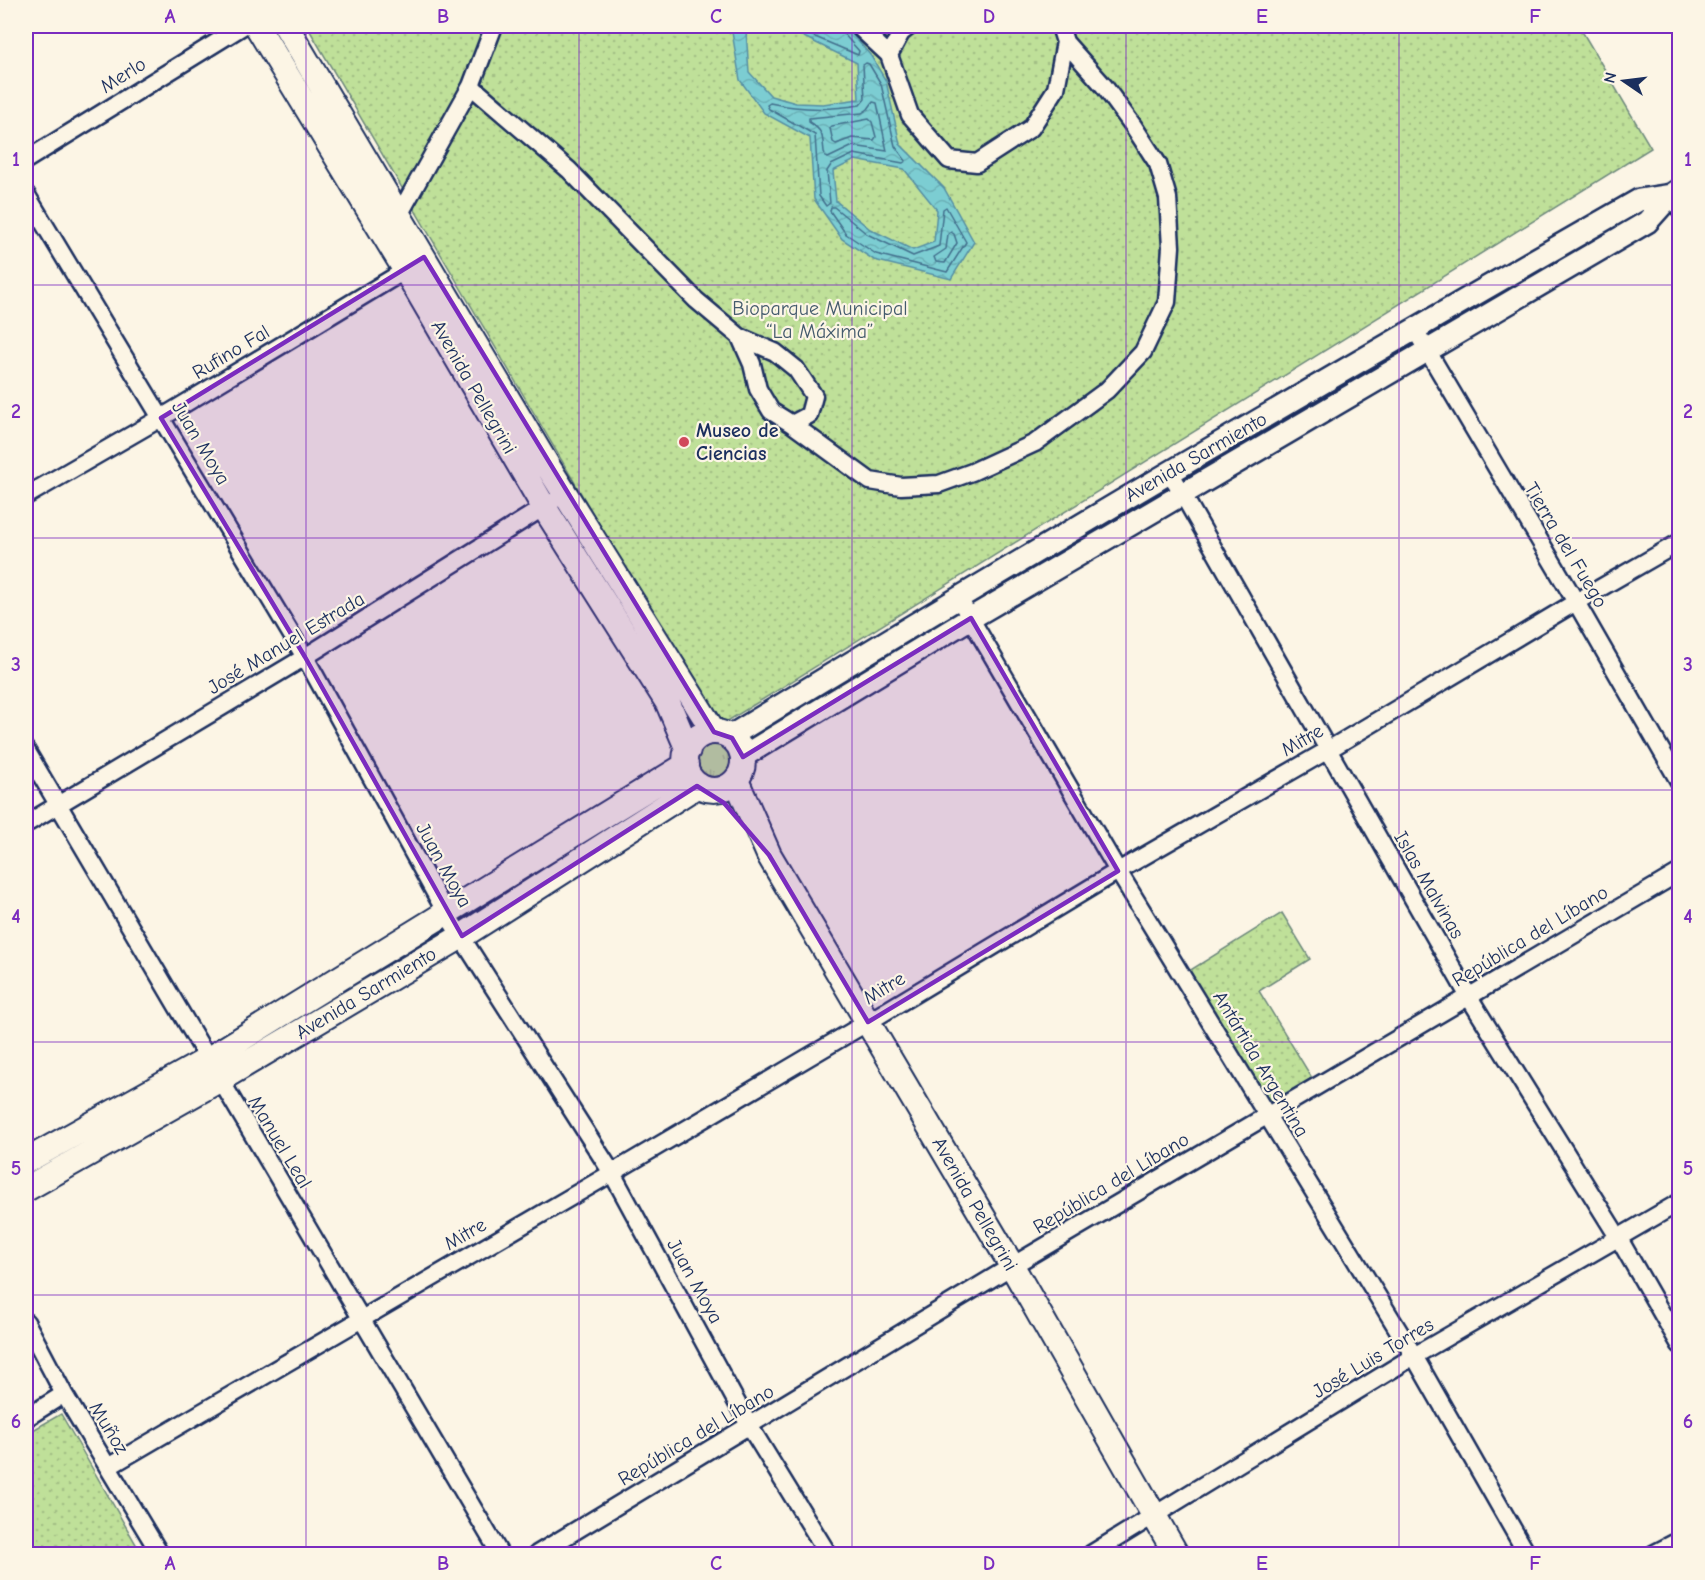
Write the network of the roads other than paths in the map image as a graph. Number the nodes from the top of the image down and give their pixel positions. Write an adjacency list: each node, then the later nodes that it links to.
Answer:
1 (243, 26): 11 (street, Merlo)
2 (257, 26): 15 (main road, Avenida Pellegrini)
3 (286, 26): 14 (main road, Avenida Pellegrini)
4 (494, 26): 10 (street)
5 (858, 26): 9 (street)
6 (910, 26): 9 (street)
7 (1060, 26): 8 (street)
8 (1065, 42): 9 (street); 20 (street)
9 (889, 55)
10 (471, 86): 14 (street); 17 (street)
11 (26, 160)
12 (26, 194): 19 (street, Juan Moya)
13 (1677, 198): 16 (street, Avenida Sarmiento); 18 (street, Avenida Sarmiento)
14 (399, 215): 15 (main road, Avenida Pellegrini)
15 (415, 264): 19 (street, Rufino Fal); 22 (main road, Avenida Pellegrini); 25 (main road, Avenida Pellegrini)
16 (1414, 328): 18 (street, Tierra del Fuego); 21 (street, Avenida Sarmiento)
17 (740, 337): 20 (street); 20 (street)
18 (1426, 350): 23 (street, Avenida Sarmiento); 28 (street, Tierra del Fuego)
19 (161, 418): 24 (street, Rufino Fal); 30 (street, Juan Moya)
20 (792, 424)
21 (1170, 472): 23 (street, Islas Malvinas); 27 (street, Avenida Sarmiento)
22 (565, 494): 25 (street, José Manuel Estrada); 31 (main road, Avenida Pellegrini)
23 (1183, 494): 29 (street, Avenida Sarmiento); 33 (street, Islas Malvinas)
24 (26, 496)
25 (544, 507): 30 (street, José Manuel Estrada); 35 (main road, Avenida Pellegrini)
26 (1680, 542): 28 (street, Mitre)
27 (958, 597): 29 (street, Antártida Argentina); 31 (street, Avenida Sarmiento)
28 (1576, 602): 33 (street, Mitre); 37 (street, Tierra del Fuego)
29 (970, 618): 34 (street, Avenida Sarmiento); 41 (street, Antártida Argentina)
30 (305, 657): 38 (street, José Manuel Estrada); 43 (street, Juan Moya)
31 (722, 735): 34 (main road); 35 (main road)
32 (26, 750): 38 (street, Manuel Leal)
33 (1328, 750): 41 (street, Mitre); 45 (street, Islas Malvinas)
34 (742, 758): 36 (main road)
35 (696, 772): 36 (main road); 40 (main road, Avenida Pellegrini); 43 (main road, Avenida Sarmiento); 44 (main road, Avenida Sarmiento)
36 (736, 780): 40 (main road, Avenida Pellegrini)
37 (1680, 783)
38 (57, 804): 39 (street, José Manuel Estrada); 47 (street, Manuel Leal)
39 (26, 824)
40 (769, 855): 46 (main road, Avenida Pellegrini)
41 (1118, 871): 46 (street, Mitre); 48 (street, Antártida Argentina)
42 (1680, 872): 45 (street, República del Líbano)
43 (446, 913): 44 (street, Juan Moya); 47 (main road, Avenida Sarmiento)
44 (462, 936): 47 (main road, Avenida Sarmiento); 50 (street, Juan Moya)
45 (1469, 997): 48 (street, República del Líbano); 53 (street, Islas Malvinas)
46 (868, 1022): 50 (street, Mitre); 54 (main road, Avenida Pellegrini)
47 (213, 1070): 49 (main road, Avenida Sarmiento); 51 (main road, Avenida Sarmiento); 55 (street, Manuel Leal)
48 (1268, 1114): 54 (street, República del Líbano); 58 (street, Antártida Argentina)
49 (26, 1161)
50 (612, 1173): 55 (street, Mitre); 61 (street, Juan Moya)
51 (26, 1189)
52 (1680, 1202): 53 (street, José Luis Torres)
53 (1618, 1238): 57 (street, Islas Malvinas); 58 (street, José Luis Torres)
54 (1012, 1266): 61 (street, República del Líbano); 63 (main road, Avenida Pellegrini)
55 (360, 1320): 62 (street, Mitre); 66 (street, Manuel Leal)
56 (26, 1322): 59 (street, Muñoz)
57 (1680, 1345)
58 (1414, 1356): 63 (street, José Luis Torres); 71 (street, Antártida Argentina)
59 (64, 1394): 60 (street); 62 (street, Muñoz)
60 (26, 1418)
61 (750, 1427): 67 (street, República del Líbano); 68 (street, Juan Moya)
62 (108, 1467): 65 (street, Muñoz)
63 (1153, 1516): 69 (street, José Luis Torres); 70 (main road, Avenida Pellegrini)
64 (1680, 1540): 72 (street)
65 (160, 1554)
66 (500, 1554)
67 (537, 1554)
68 (828, 1554)
69 (1091, 1554)
70 (1176, 1554)
71 (1527, 1554)
72 (1653, 1554)

